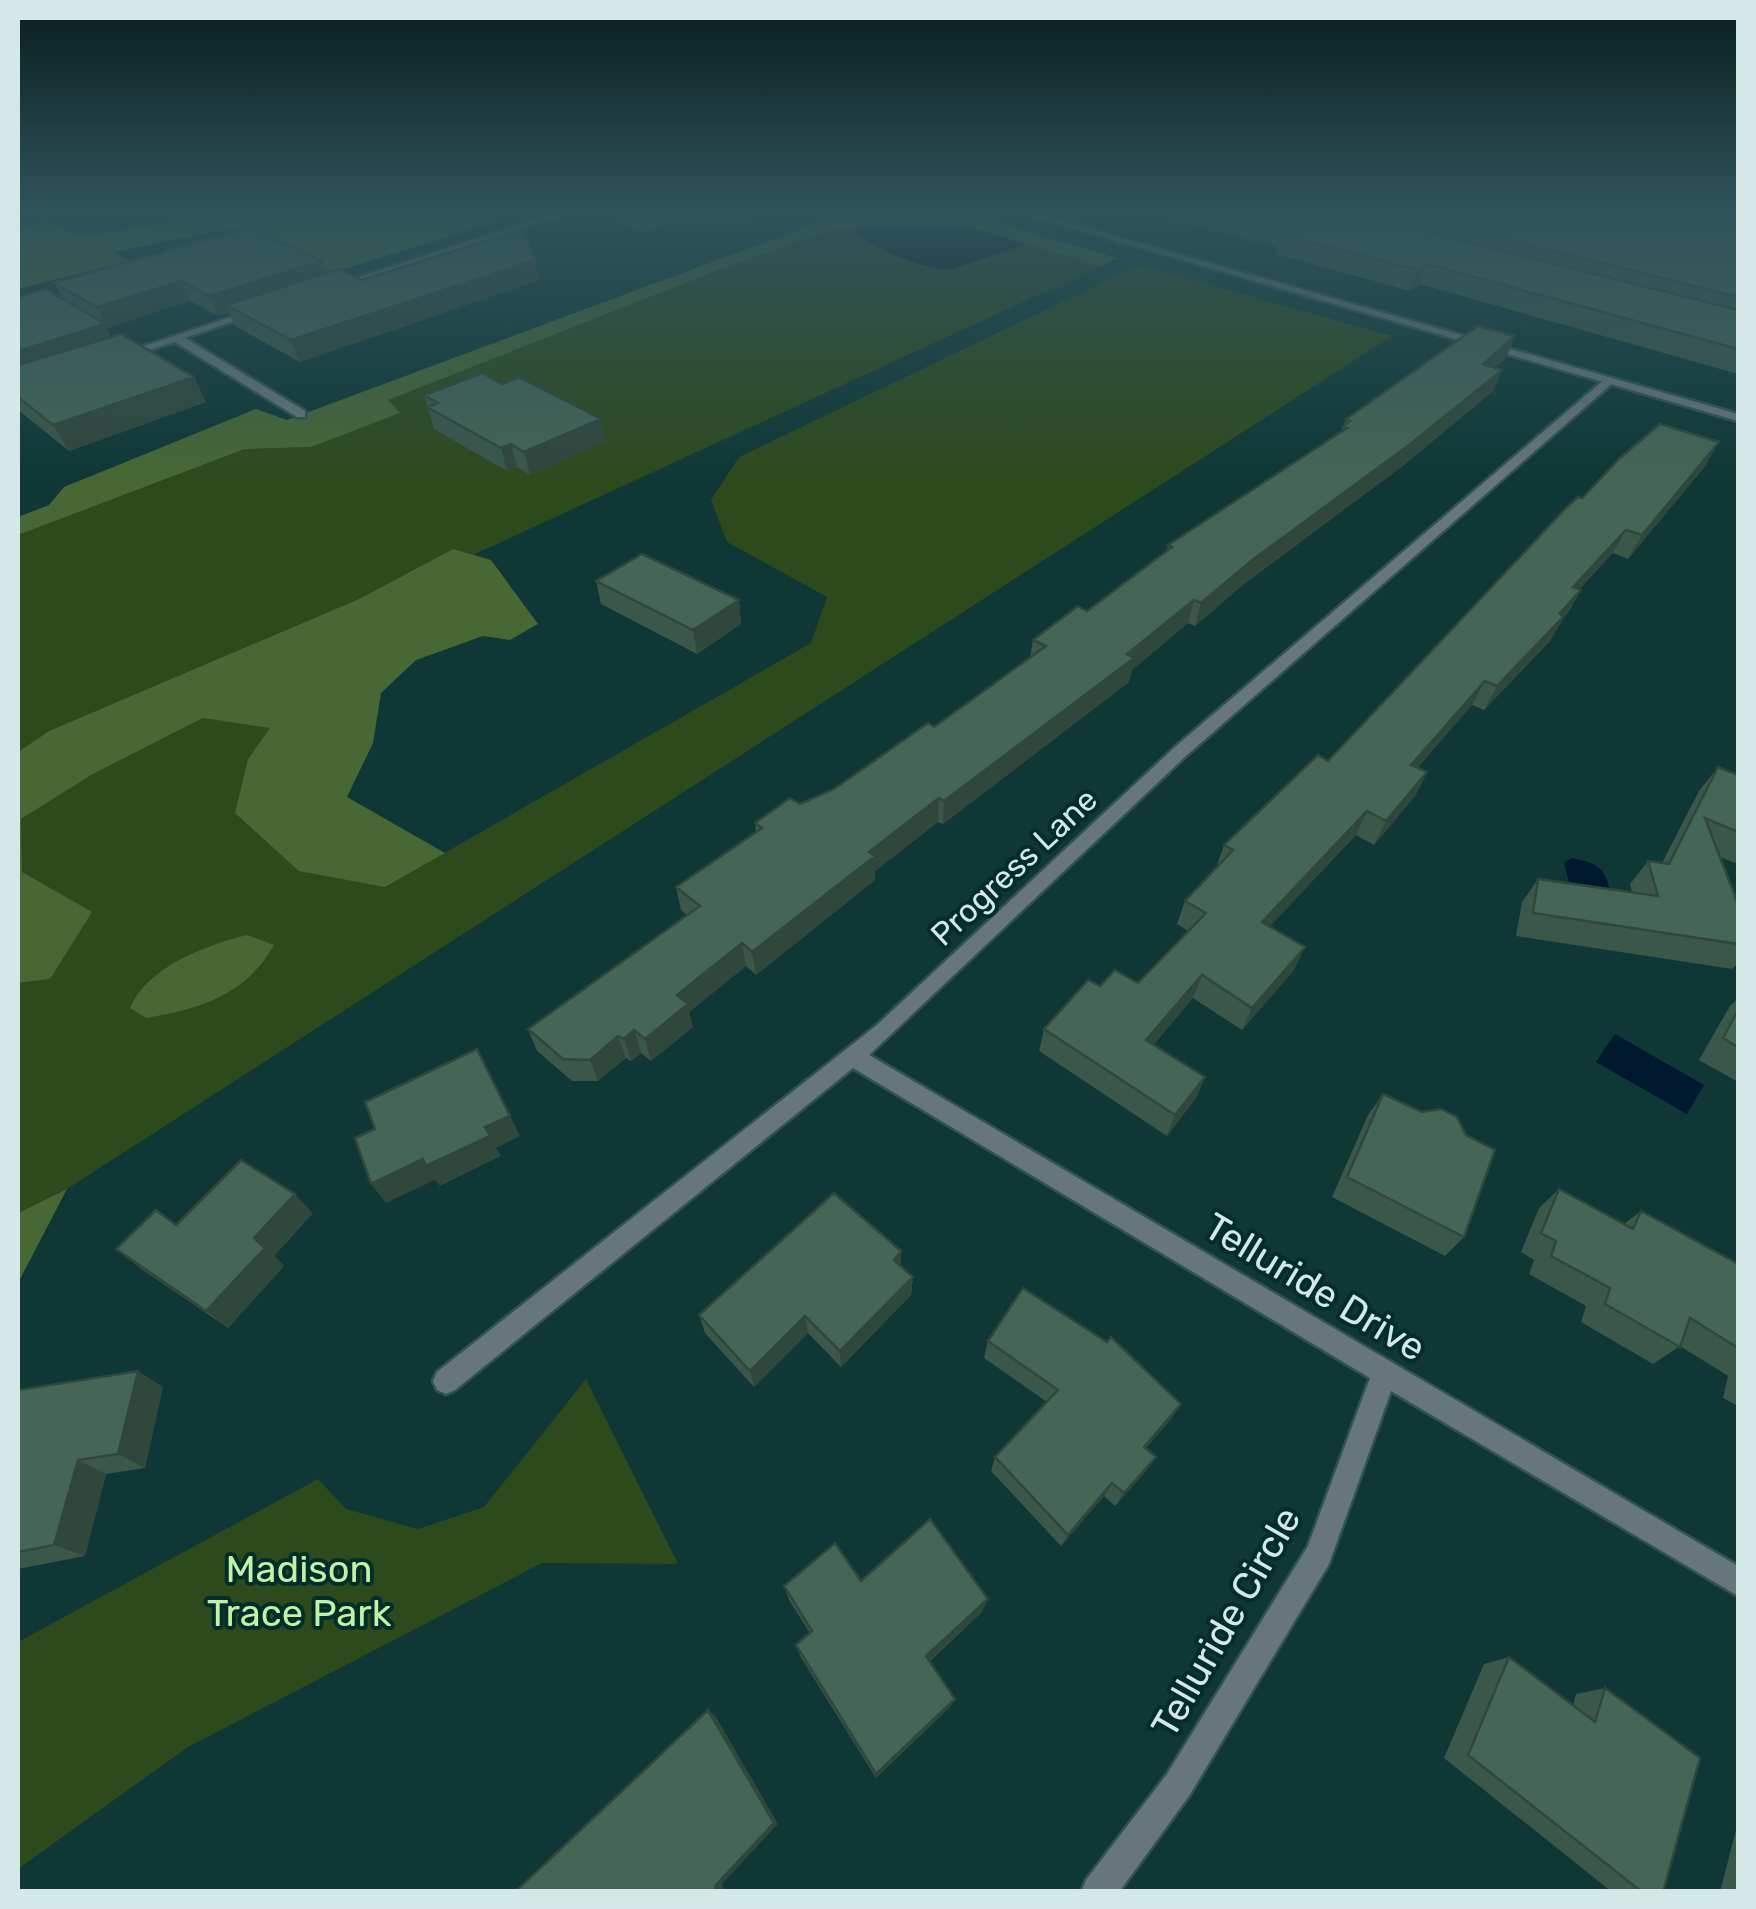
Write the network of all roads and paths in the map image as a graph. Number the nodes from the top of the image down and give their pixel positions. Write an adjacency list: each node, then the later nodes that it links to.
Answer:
1 (1339, 303): 5 (street)
2 (280, 304): 3 (street)
3 (177, 338): 4 (street); 6 (street)
4 (106, 360)
5 (1610, 381): 7 (street); 8 (street, Progress Lane)
6 (301, 414)
7 (1738, 418)
8 (853, 1057): 9 (street, Telluride Drive); 10 (street, Progress Lane)
9 (1385, 1372): 11 (street, Telluride Drive); 12 (street, Telluride Circle)
10 (446, 1381)
11 (1738, 1582)
12 (1098, 1892)

